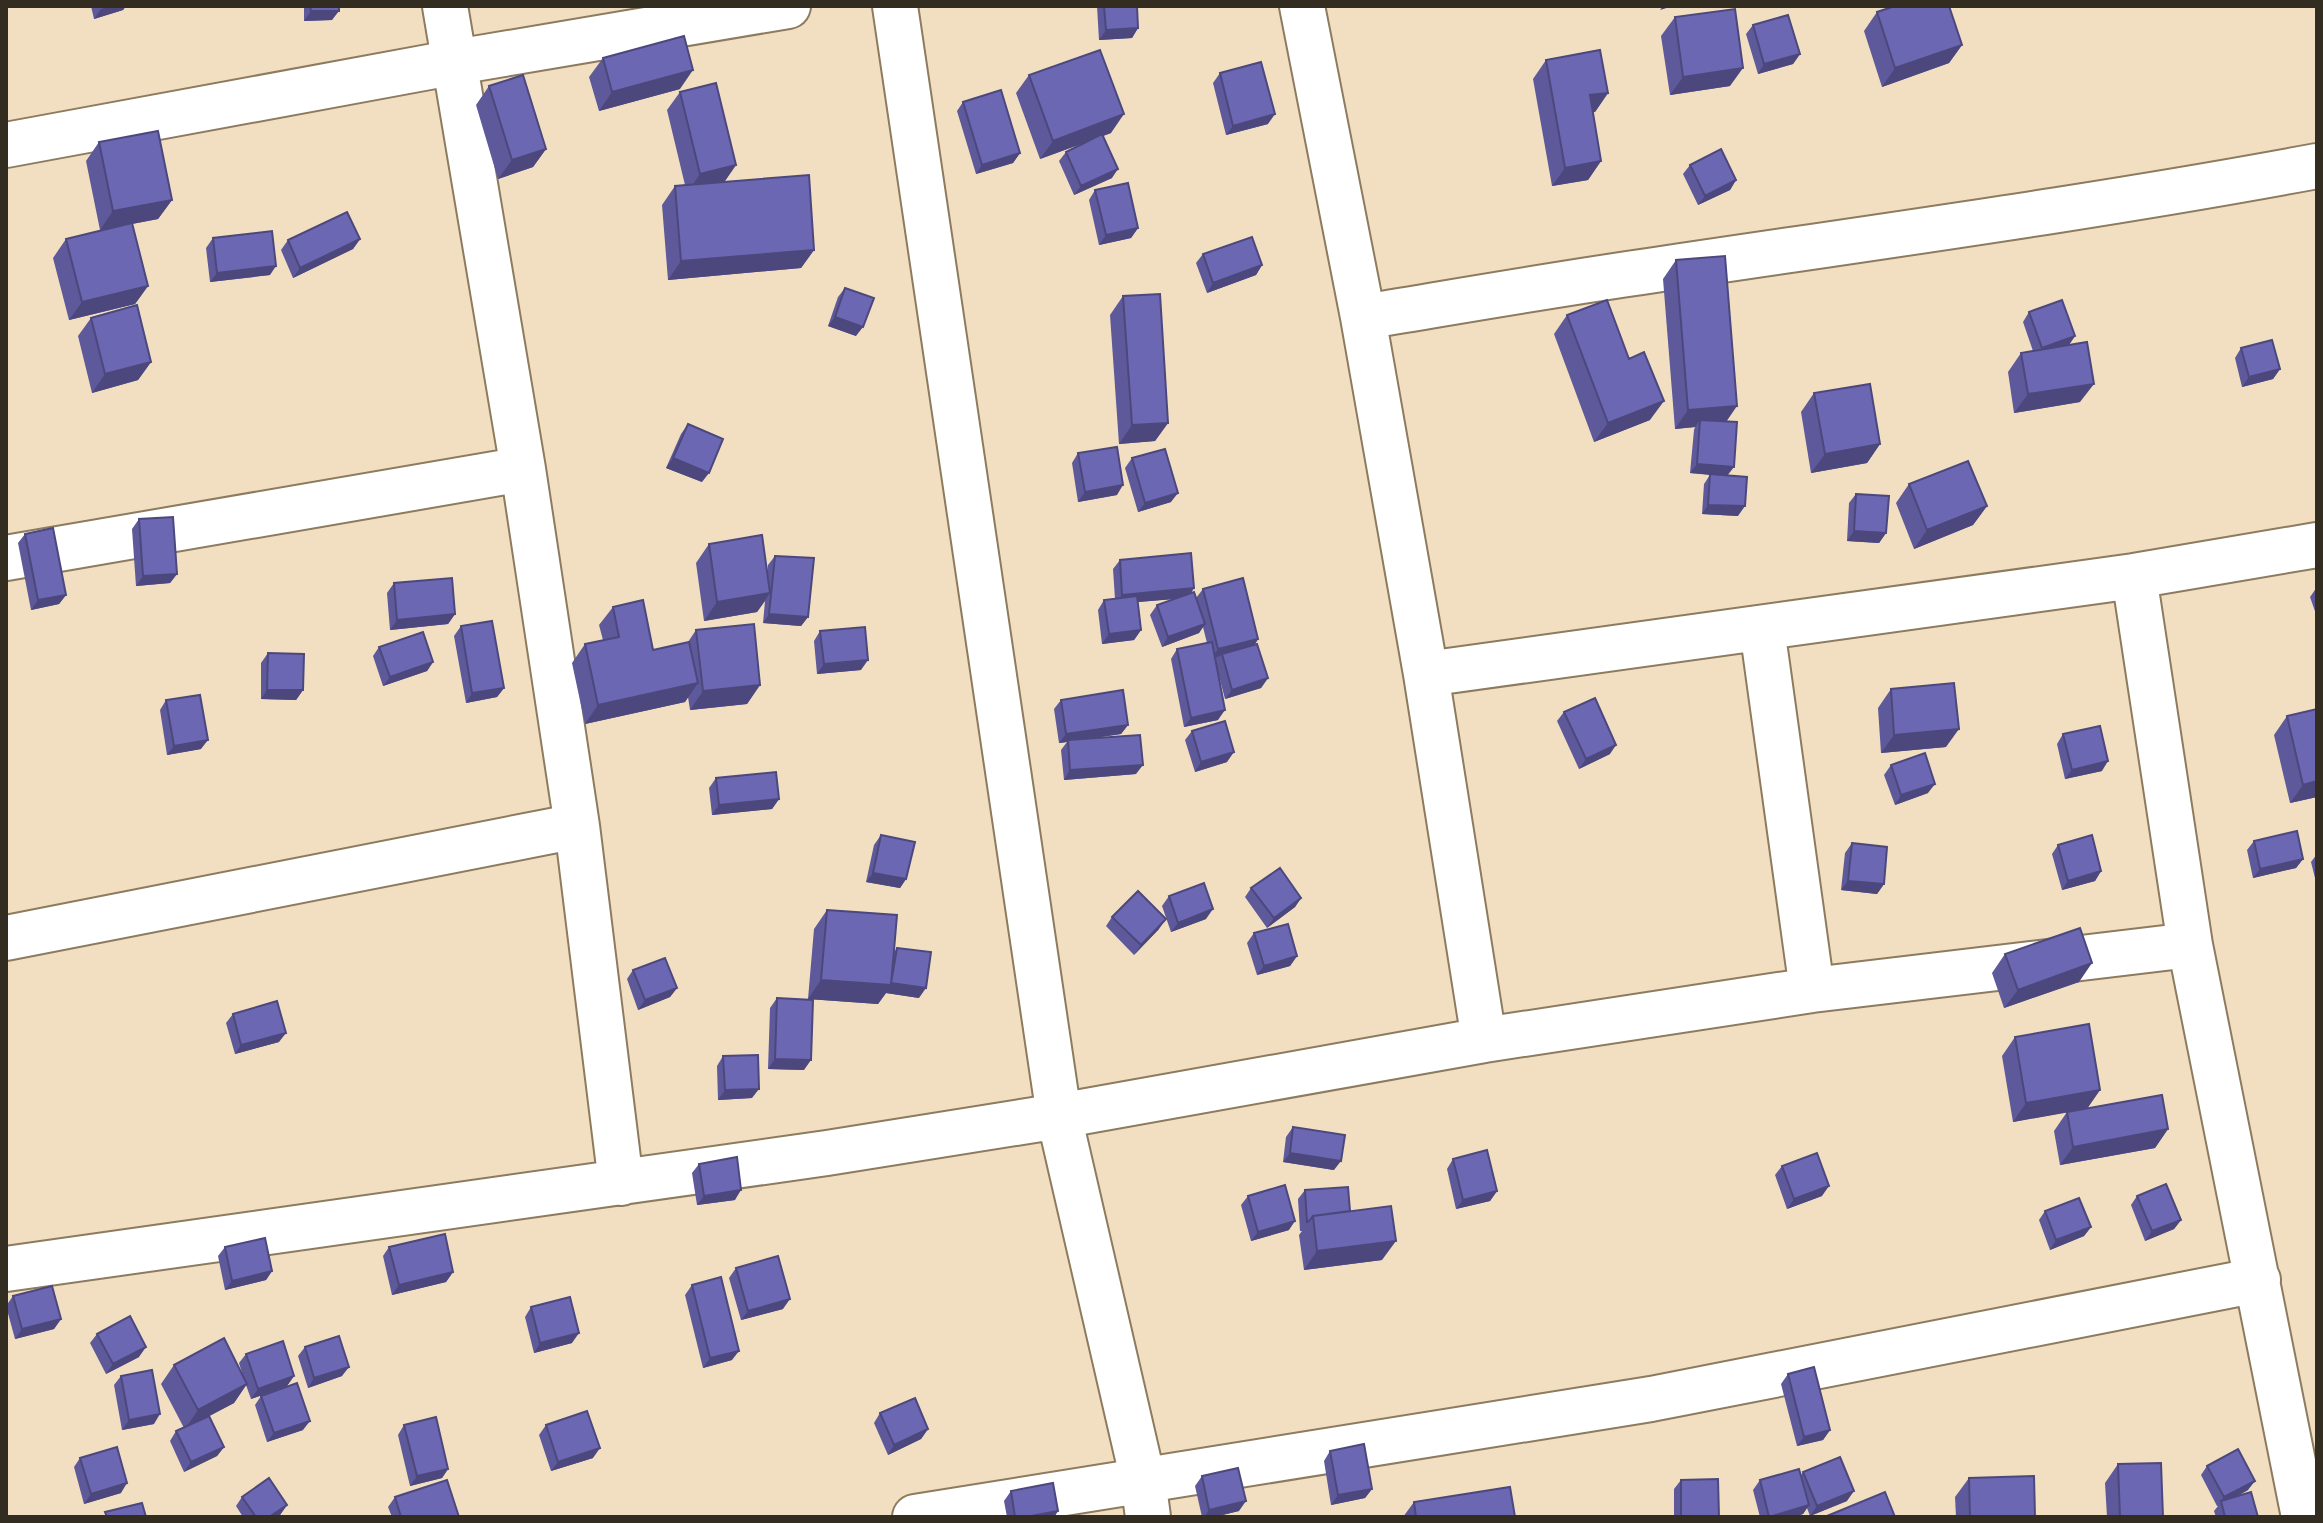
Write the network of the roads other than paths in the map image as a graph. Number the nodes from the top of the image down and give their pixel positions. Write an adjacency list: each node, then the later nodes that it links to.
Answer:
1 (445, 6): 5 (street)
2 (788, 6): 5 (street)
3 (895, 6): 20 (street)
4 (1302, 6): 8 (street)
5 (456, 62): 6 (street); 9 (street)
6 (6, 145)
7 (2317, 166): 8 (street)
8 (1363, 317): 14 (street)
9 (523, 469): 11 (street); 15 (street)
10 (2317, 545): 12 (street)
11 (6, 558)
12 (2134, 576): 13 (street); 17 (street)
13 (1762, 628): 14 (street); 18 (street)
14 (1426, 674): 19 (street)
15 (577, 826): 16 (street); 21 (street)
16 (6, 938)
17 (2190, 945): 18 (street); 23 (street)
18 (1812, 990): 19 (street)
19 (1484, 1040): 20 (street)
20 (1059, 1116): 21 (street); 24 (street)
21 (621, 1183): 22 (street)
22 (6, 1269)
23 (2258, 1280): 24 (street); 26 (street)
24 (1145, 1498): 25 (street)
25 (915, 1517)
26 (2304, 1517)

